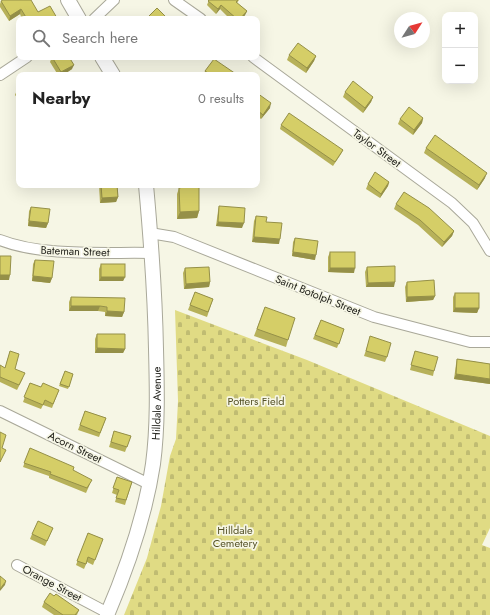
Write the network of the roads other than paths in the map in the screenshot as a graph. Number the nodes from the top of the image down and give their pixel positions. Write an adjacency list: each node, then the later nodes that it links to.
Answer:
1 (68, 0): 4 (main road)
2 (114, 0): 5 (street)
3 (174, 0): 6 (street)
4 (77, 16)
5 (97, 16)
6 (196, 16)
7 (22, 60): 11 (street)
8 (104, 60): 10 (main road)
9 (257, 60): 15 (street, Taylor Street)
10 (111, 72)
11 (0, 75)
12 (146, 188): 13 (main road, Hilldale Avenue)
13 (150, 233): 16 (main road, Hilldale Avenue); 17 (street, Saint Botolph Street)
14 (0, 240): 16 (street, Bateman Street)
15 (490, 251)
16 (152, 253): 19 (main road, Hilldale Avenue)
17 (490, 342)
18 (0, 411): 19 (street, Acorn Street)
19 (149, 484): 21 (main road, Hilldale Avenue)
20 (17, 565): 21 (street, Orange Street)
21 (108, 614)

